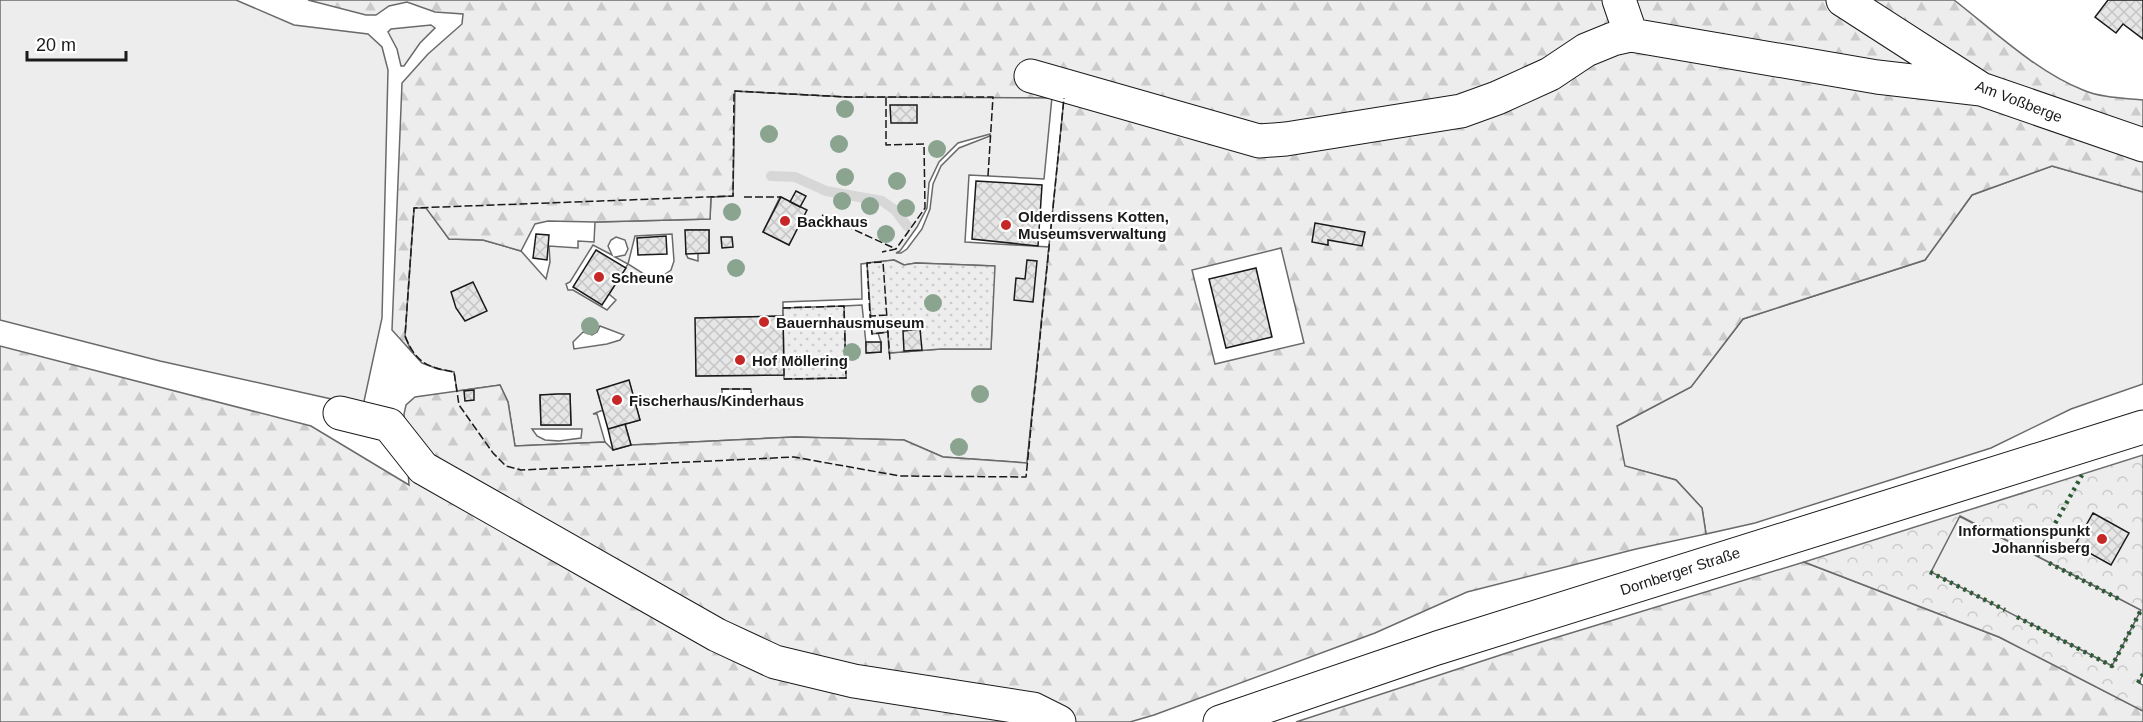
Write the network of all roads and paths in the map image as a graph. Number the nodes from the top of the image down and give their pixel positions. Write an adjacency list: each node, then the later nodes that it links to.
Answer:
1 (1619, 0): 3 (street)
2 (1843, 0): 5 (street, Am Voßberge)
3 (1631, 35): 4 (street); 5 (street)
4 (1031, 76)
5 (1981, 89): 6 (street, Am Voßberge)
6 (2143, 145)
7 (340, 413): 9 (street)
8 (2143, 427): 10 (street, Dornberger Straße)
9 (1059, 722)
10 (1220, 722)

